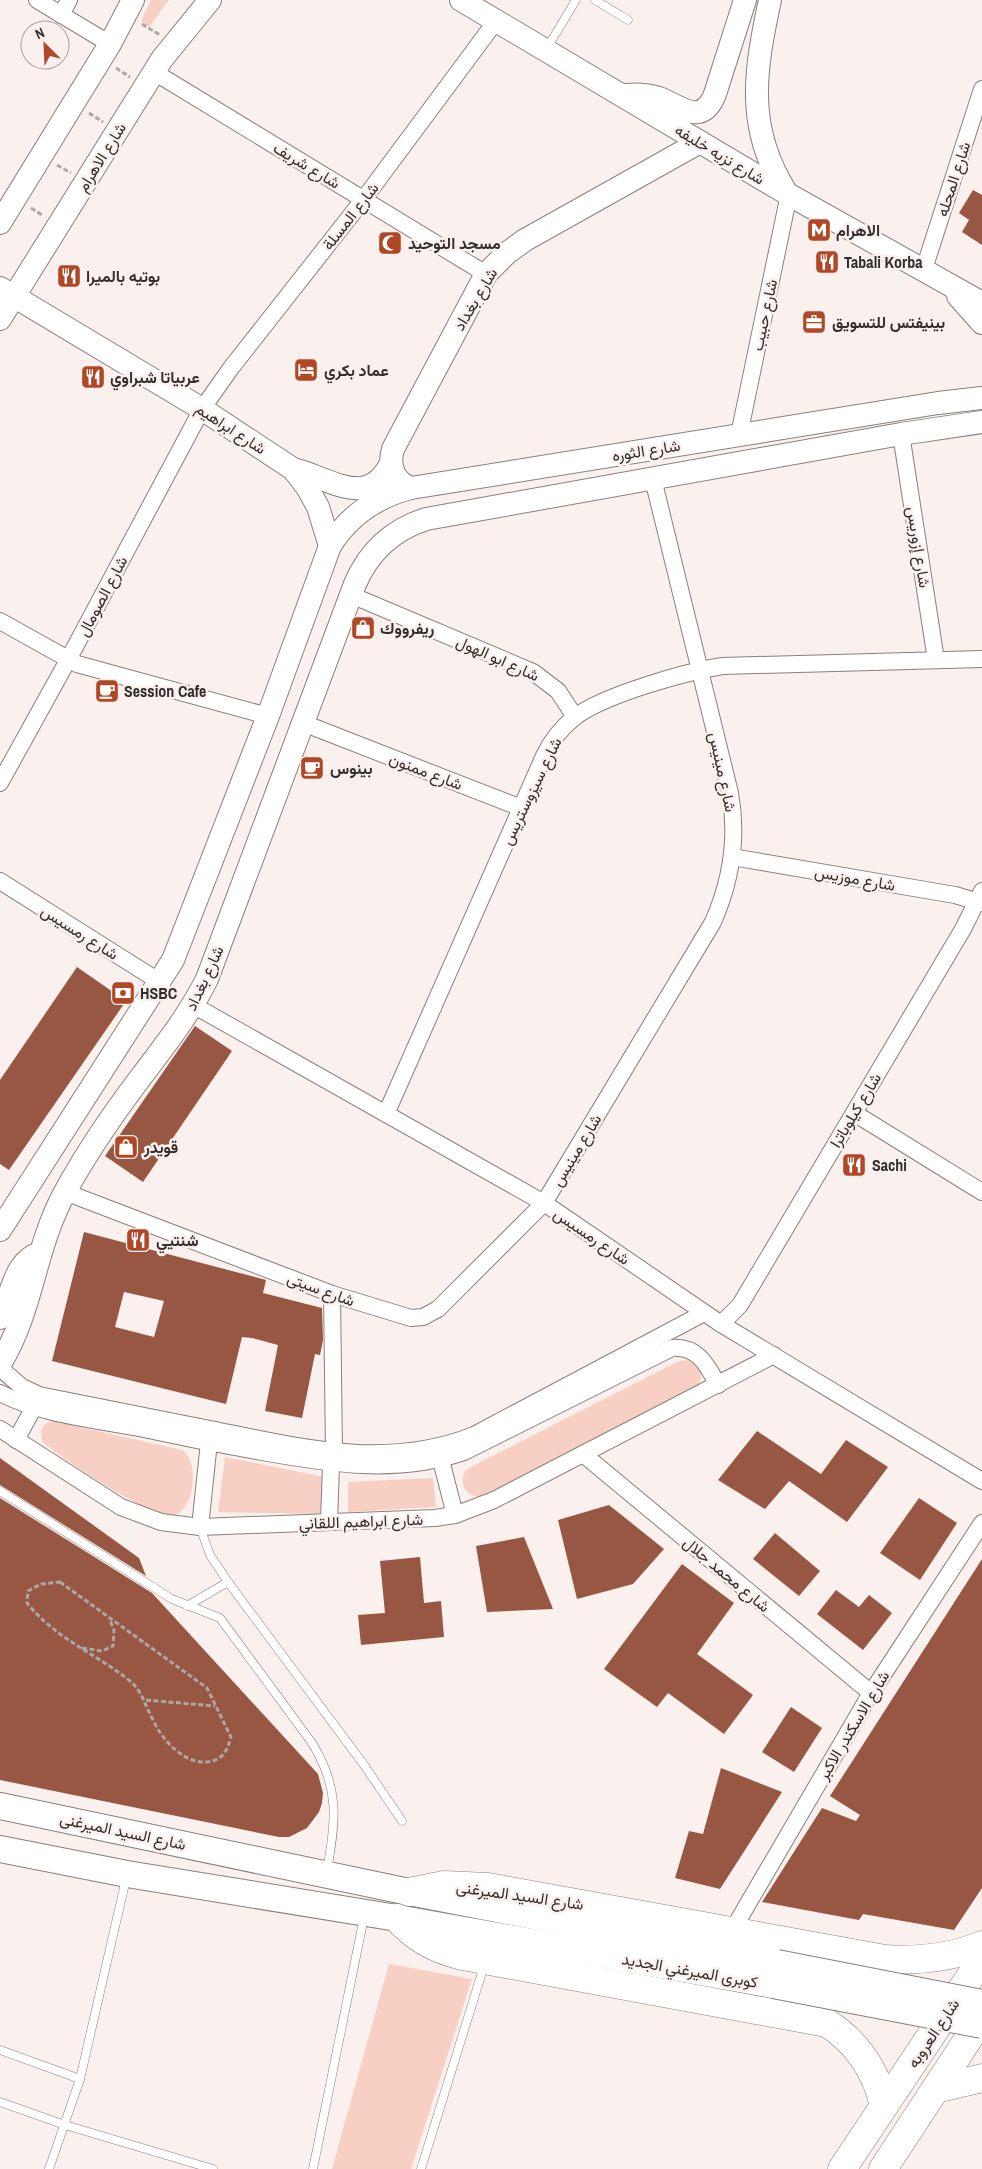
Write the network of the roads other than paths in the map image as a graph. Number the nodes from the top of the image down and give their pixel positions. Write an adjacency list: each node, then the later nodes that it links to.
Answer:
1 (37, 0): 10 (street)
2 (69, 0): 10 (street)
3 (210, 0): 15 (main road, شارع الاهرام)
4 (461, 0): 12 (main road, شارع نزيه خليفه)
5 (576, 0): 13 (lane)
6 (596, 0): 11 (lane)
7 (745, 0): 17 (main road)
8 (770, 0): 19 (main road)
9 (129, 7): 14 (main road)
10 (61, 15): 14 (street)
11 (628, 20)
12 (496, 21): 13 (main road, شارع نزيه خليفه); 20 (street, شارع المسلة)
13 (546, 50): 17 (main road, شارع نزيه خليفه)
14 (106, 51): 21 (main road)
15 (149, 79): 20 (street, شارع شريف); 25 (main road, شارع الاهرام)
16 (982, 89): 22 (street, شارع المحله)
17 (624, 96): 18 (main road, شارع نزيه خليفه)
18 (700, 142): 19 (main road, شارع نزيه خليفه); 23 (main road, شارع بغداد)
19 (788, 193): 22 (main road, شارع نزيه خليفه); 33 (street, شارع حبيب)
20 (363, 200): 23 (street, شارع شريف); 30 (street, شارع المسلة)
21 (0, 223)
22 (924, 269): 24 (main road, شارع نزيه خليفه)
23 (486, 274): 34 (main road, شارع بغداد)
24 (948, 285): 26 (main road, شارع نزيه خليفه); 28 (main road)
25 (7, 292): 27 (main road, شارع الاهرام); 30 (main road, شارع ابراهيم)
26 (982, 303)
27 (0, 319)
28 (982, 323)
29 (981, 393): 33 (main road, شارع الثوره)
30 (202, 409): 35 (main road, شارع ابراهيم); 42 (street, شارع الصومال)
31 (982, 422): 32 (main road, شارع الثوره)
32 (902, 434): 36 (main road, شارع الثوره); 43 (street, شارع إزوريس)
33 (739, 435): 37 (main road, شارع الثوره)
34 (391, 463): 35 (main road, شارع ابراهيم); 37 (main road)
35 (293, 469): 38 (main road, شارع ابراهيم)
36 (653, 479): 39 (main road, شارع الثوره); 44 (street, شارع مينيس)
37 (411, 488): 38 (main road, شارع الثوره)
38 (330, 546): 45 (main road)
39 (351, 595): 46 (street, شارع ابو الهول); 47 (main road, شارع بغداد)
40 (0, 621): 42 (street)
41 (982, 659): 43 (street, شارع سيزوستريس)
42 (68, 660): 45 (street); 48 (street, شارع الصومال)
43 (936, 660): 44 (street, شارع سيزوستريس)
44 (698, 671): 46 (street, شارع سيزوستريس); 50 (street, شارع مينيس)
45 (268, 716): 53 (main road)
46 (575, 717): 49 (street, شارع سيزوستريس)
47 (303, 723): 49 (street, شارع ممنون); 54 (main road, شارع بغداد)
48 (0, 783)
49 (521, 808): 56 (street, شارع سيزوستريس)
50 (732, 857): 52 (street, شارع موزيس); 59 (street, شارع مينيس)
51 (0, 881): 53 (street, شارع رمسيس)
52 (980, 898): 55 (street, شارع كيلوباترا)
53 (160, 982): 60 (main road)
54 (193, 1005): 56 (street, شارع رمسيس); 57 (main road, شارع بغداد)
55 (854, 1112): 58 (street); 65 (street, شارع كيلوباترا)
56 (386, 1114): 59 (street, شارع رمسيس)
57 (65, 1192): 61 (main road, شارع بغداد); 62 (street, شارع سيتى)
58 (982, 1192)
59 (544, 1203): 62 (street, شارع سيتى); 63 (street, شارع رمسيس)
60 (2, 1220)
61 (40, 1253): 64 (main road); 67 (main road, شارع بغداد)
62 (332, 1294): 76 (street)
63 (704, 1312): 65 (street, شارع رمسيس); 76 (street)
64 (0, 1318)
65 (721, 1324): 66 (street, شارع رمسيس)
66 (774, 1356): 69 (street, شارع ابراهيم اللقاني); 78 (street, شارع رمسيس)
67 (0, 1364)
68 (0, 1368): 76 (street)
69 (718, 1384): 75 (street, شارع ابراهيم اللقاني); 77 (street)
70 (0, 1393): 71 (street)
71 (34, 1407): 73 (street); 74 (street)
72 (0, 1429): 73 (street, شارع ابراهيم اللقاني)
73 (16, 1440): 83 (street, شارع ابراهيم اللقاني)
74 (209, 1442): 76 (street); 83 (street)
75 (584, 1454): 80 (street, شارع ابراهيم اللقاني); 86 (street, شارع محمد جلال)
76 (332, 1458): 77 (street); 81 (street)
77 (441, 1460): 80 (street)
78 (982, 1481)
79 (0, 1491): 85 (lane)
80 (455, 1515): 81 (street, شارع ابراهيم اللقاني)
81 (329, 1522): 83 (street, شارع ابراهيم اللقاني)
82 (982, 1523): 86 (street, شارع الاسكندر الاكبر)
83 (200, 1527): 84 (lane)
84 (228, 1582): 85 (lane); 88 (lane)
85 (187, 1606): 90 (lane)
86 (871, 1693): 96 (street, شارع الاسكندر الاكبر)
87 (0, 1806): 90 (main road, شارع السيد الميرغنى)
88 (402, 1821)
89 (0, 1849): 91 (main road)
90 (327, 1873): 92 (main road, شارع السيد الميرغنى)
91 (127, 1874): 94 (main road); 107 (lane)
92 (372, 1884): 93 (main road, شارع السيد الميرغنى); 94 (main road)
93 (409, 1892): 96 (highway, شارع السيد الميرغنى); 101 (main road, كوبرى الميرغني الجديد, bridge)
94 (365, 1912): 95 (main road); 114 (lane)
95 (397, 1918): 100 (highway); 104 (main road, كوبرى الميرغني الجديد, bridge)
96 (732, 1931): 98 (highway, شارع السيد الميرغنى)
97 (982, 1945): 98 (highway, شارع السيد الميرغنى)
98 (834, 1949): 103 (highway)
99 (982, 1959): 110 (highway, شارع العروبه)
100 (486, 1960): 103 (highway); 115 (lane)
101 (982, 2003)
102 (982, 2018): 108 (highway, شارع العروبه)
103 (811, 2020): 110 (highway)
104 (982, 2025)
105 (0, 2050): 107 (lane)
106 (982, 2078): 108 (highway)
107 (80, 2079): 111 (lane)
108 (936, 2089): 117 (highway, شارع العروبه)
109 (0, 2102): 111 (lane)
110 (884, 2106): 116 (highway, شارع العروبه)
111 (65, 2125): 112 (lane); 113 (lane)
112 (49, 2169)
113 (214, 2169)
114 (313, 2169)
115 (421, 2169)
116 (842, 2169)
117 (884, 2169)

